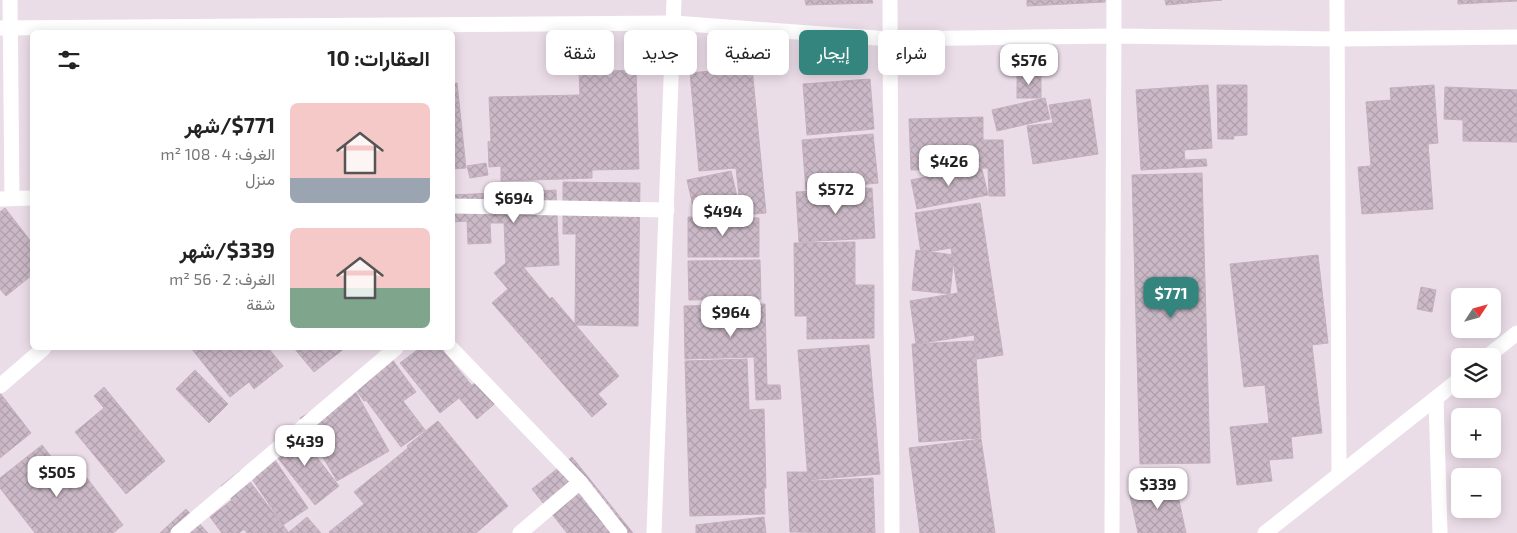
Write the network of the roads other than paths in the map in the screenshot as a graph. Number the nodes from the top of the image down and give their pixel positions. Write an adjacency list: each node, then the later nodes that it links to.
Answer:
1 (10, 0): 7 (street)
2 (674, 0): 6 (street)
3 (890, 0): 8 (street)
4 (1114, 0): 9 (street)
5 (1337, 0): 13 (street)
6 (674, 23): 7 (street); 11 (street); 18 (street)
7 (5, 28): 15 (street)
8 (890, 30)
9 (1114, 36): 12 (street); 13 (street); 34 (street)
10 (1517, 36): 13 (street)
11 (878, 38)
12 (945, 38)
13 (1337, 39): 27 (street)
14 (890, 75): 33 (street)
15 (6, 198): 16 (street)
16 (30, 198)
17 (455, 206): 18 (street)
18 (667, 210): 32 (street)
19 (1517, 334): 20 (street)
20 (1499, 348)
21 (42, 350): 24 (street)
22 (394, 350): 29 (street)
23 (453, 350): 28 (street)
24 (0, 386)
25 (1451, 386): 26 (street)
26 (1436, 398): 27 (street); 36 (street)
27 (1339, 474): 35 (street)
28 (580, 482): 30 (street); 31 (street)
29 (178, 533)
30 (520, 533)
31 (620, 533)
32 (654, 533)
33 (892, 533)
34 (1112, 533)
35 (1265, 533)
36 (1440, 533)

